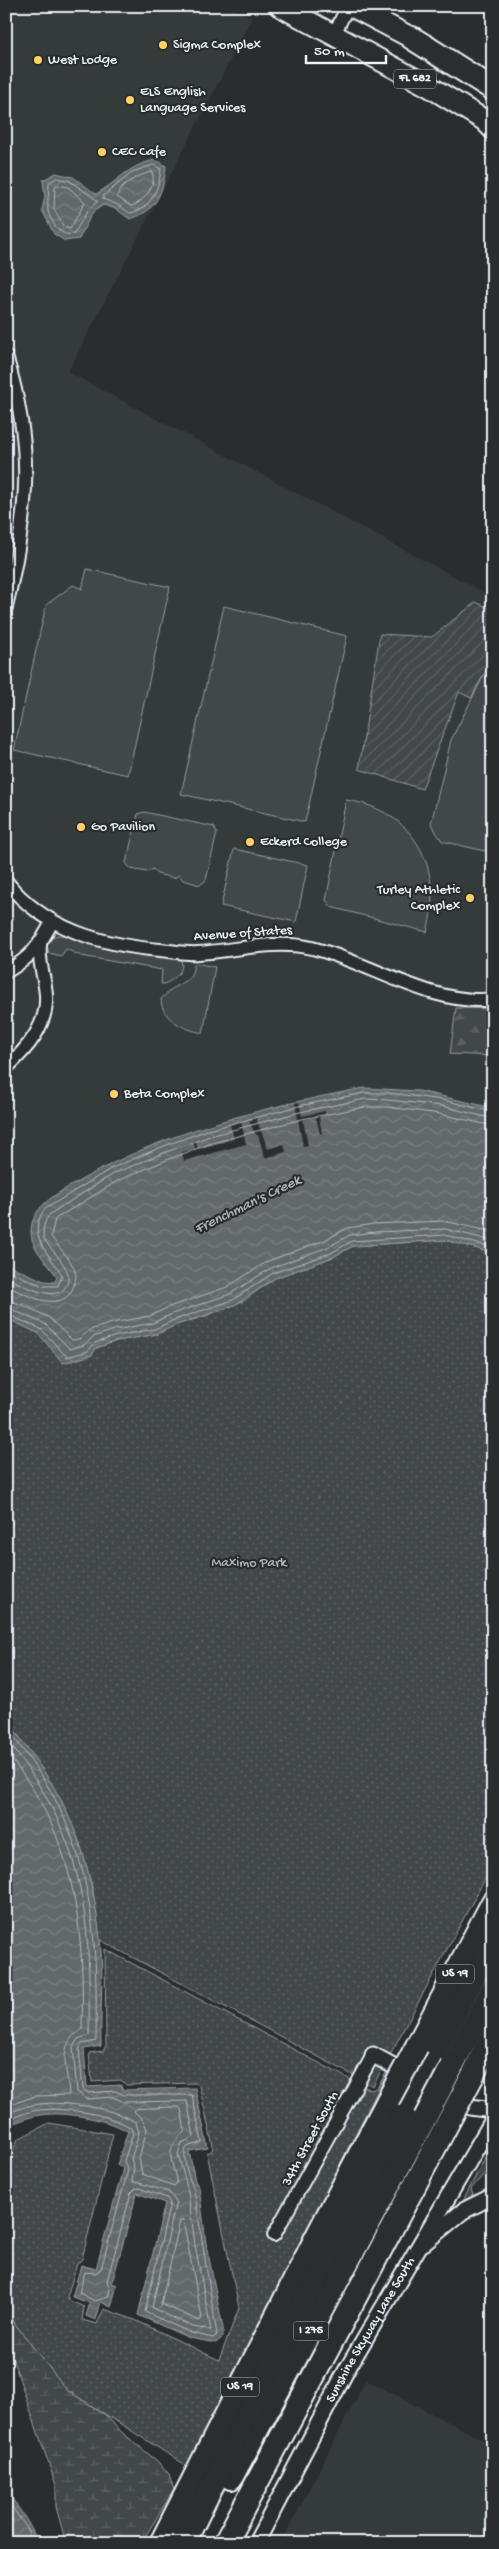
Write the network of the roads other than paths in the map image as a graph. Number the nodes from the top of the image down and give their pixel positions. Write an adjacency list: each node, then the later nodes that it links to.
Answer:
1 (280, 6): 3 (main road, FL 682)
2 (349, 6): 3 (street); 4 (main road, FL 682)
3 (334, 34): 7 (main road, FL 682)
4 (412, 38): 5 (main road, FL 682); 6 (highway)
5 (493, 78)
6 (493, 89)
7 (493, 129)
8 (6, 356): 9 (street)
9 (7, 604)
10 (6, 881): 11 (street, Avenue of States)
11 (52, 922): 12 (street); 14 (street, Avenue of States)
12 (40, 950): 13 (street); 15 (street)
13 (6, 972)
14 (493, 999)
15 (6, 1068)
16 (493, 1902): 29 (highway, US 19, bridge)
17 (493, 1941): 22 (highway)
18 (493, 1988): 21 (highway, I 275)
19 (493, 2034): 21 (highway, I 275)
20 (373, 2055): 22 (street); 27 (street, 34th Street South)
21 (462, 2071): 31 (highway, I 275, bridge); 32 (highway, I 275, bridge)
22 (421, 2081): 23 (street); 30 (highway)
23 (470, 2107): 24 (street); 25 (street)
24 (493, 2110)
25 (491, 2127): 28 (street, Sunshine Skyway Lane South)
26 (493, 2196): 28 (street)
27 (274, 2235)
28 (414, 2253): 33 (street, Sunshine Skyway Lane South)
29 (161, 2543)
30 (184, 2543)
31 (196, 2543)
32 (225, 2543)
33 (256, 2543)

